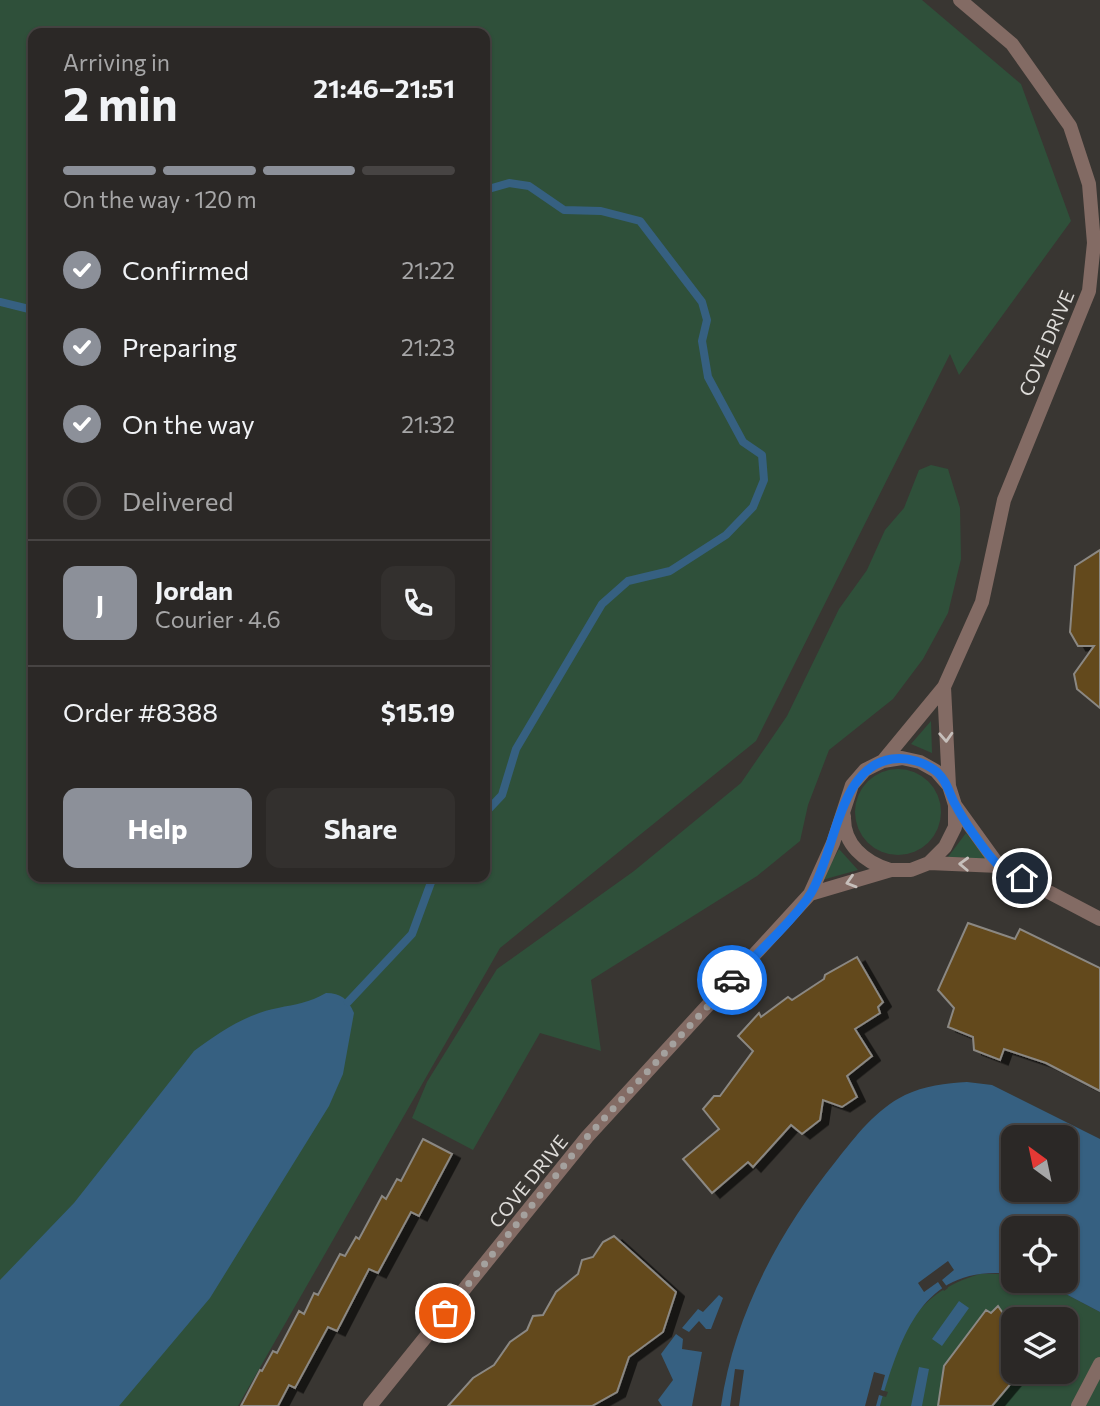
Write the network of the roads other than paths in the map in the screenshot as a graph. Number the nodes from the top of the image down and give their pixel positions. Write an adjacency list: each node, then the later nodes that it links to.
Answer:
1 (960, 0): 2 (street, COVE DRIVE)
2 (944, 687): 3 (street, COVE DRIVE); 4 (street, COVE DRIVE, one-way to 4)
3 (883, 761): 4 (street, COVE DRIVE); 5 (street, COVE DRIVE)
4 (948, 786): 6 (street, COVE DRIVE)
5 (844, 803): 9 (street); 10 (street, COVE DRIVE)
6 (955, 804): 7 (street); 8 (street, COVE DRIVE)
7 (929, 863): 8 (street, one-way to 7); 9 (street)
8 (999, 866): 11 (street)
9 (891, 870): 10 (street, one-way to 10)
10 (810, 894): 14 (street, COVE DRIVE)
11 (1100, 919)
12 (1100, 1364): 13 (street)
13 (1081, 1401)
14 (370, 1406)

